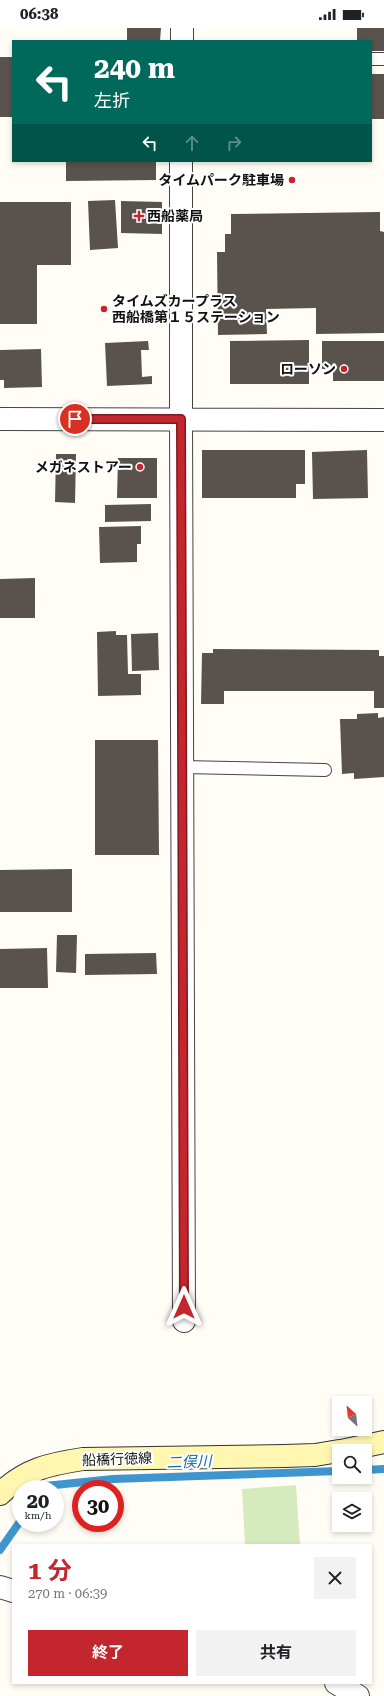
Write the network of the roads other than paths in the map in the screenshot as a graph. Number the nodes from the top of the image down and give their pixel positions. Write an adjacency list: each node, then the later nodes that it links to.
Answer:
1 (182, 28): 2 (street)
2 (182, 40)
3 (372, 59): 4 (lane)
4 (384, 59)
5 (181, 162): 7 (street)
6 (0, 419): 7 (street)
7 (181, 419): 8 (street); 9 (street)
8 (384, 420)
9 (182, 767): 10 (lane); 11 (street)
10 (325, 770)
11 (184, 1321)
12 (384, 1442): 13 (main road, 船橋行徳線)
13 (372, 1444)
14 (332, 1452): 15 (main road, 船橋行徳線)
15 (0, 1494)
16 (0, 1587): 17 (street)
17 (12, 1591)
18 (338, 1684): 19 (street)
19 (358, 1696)

